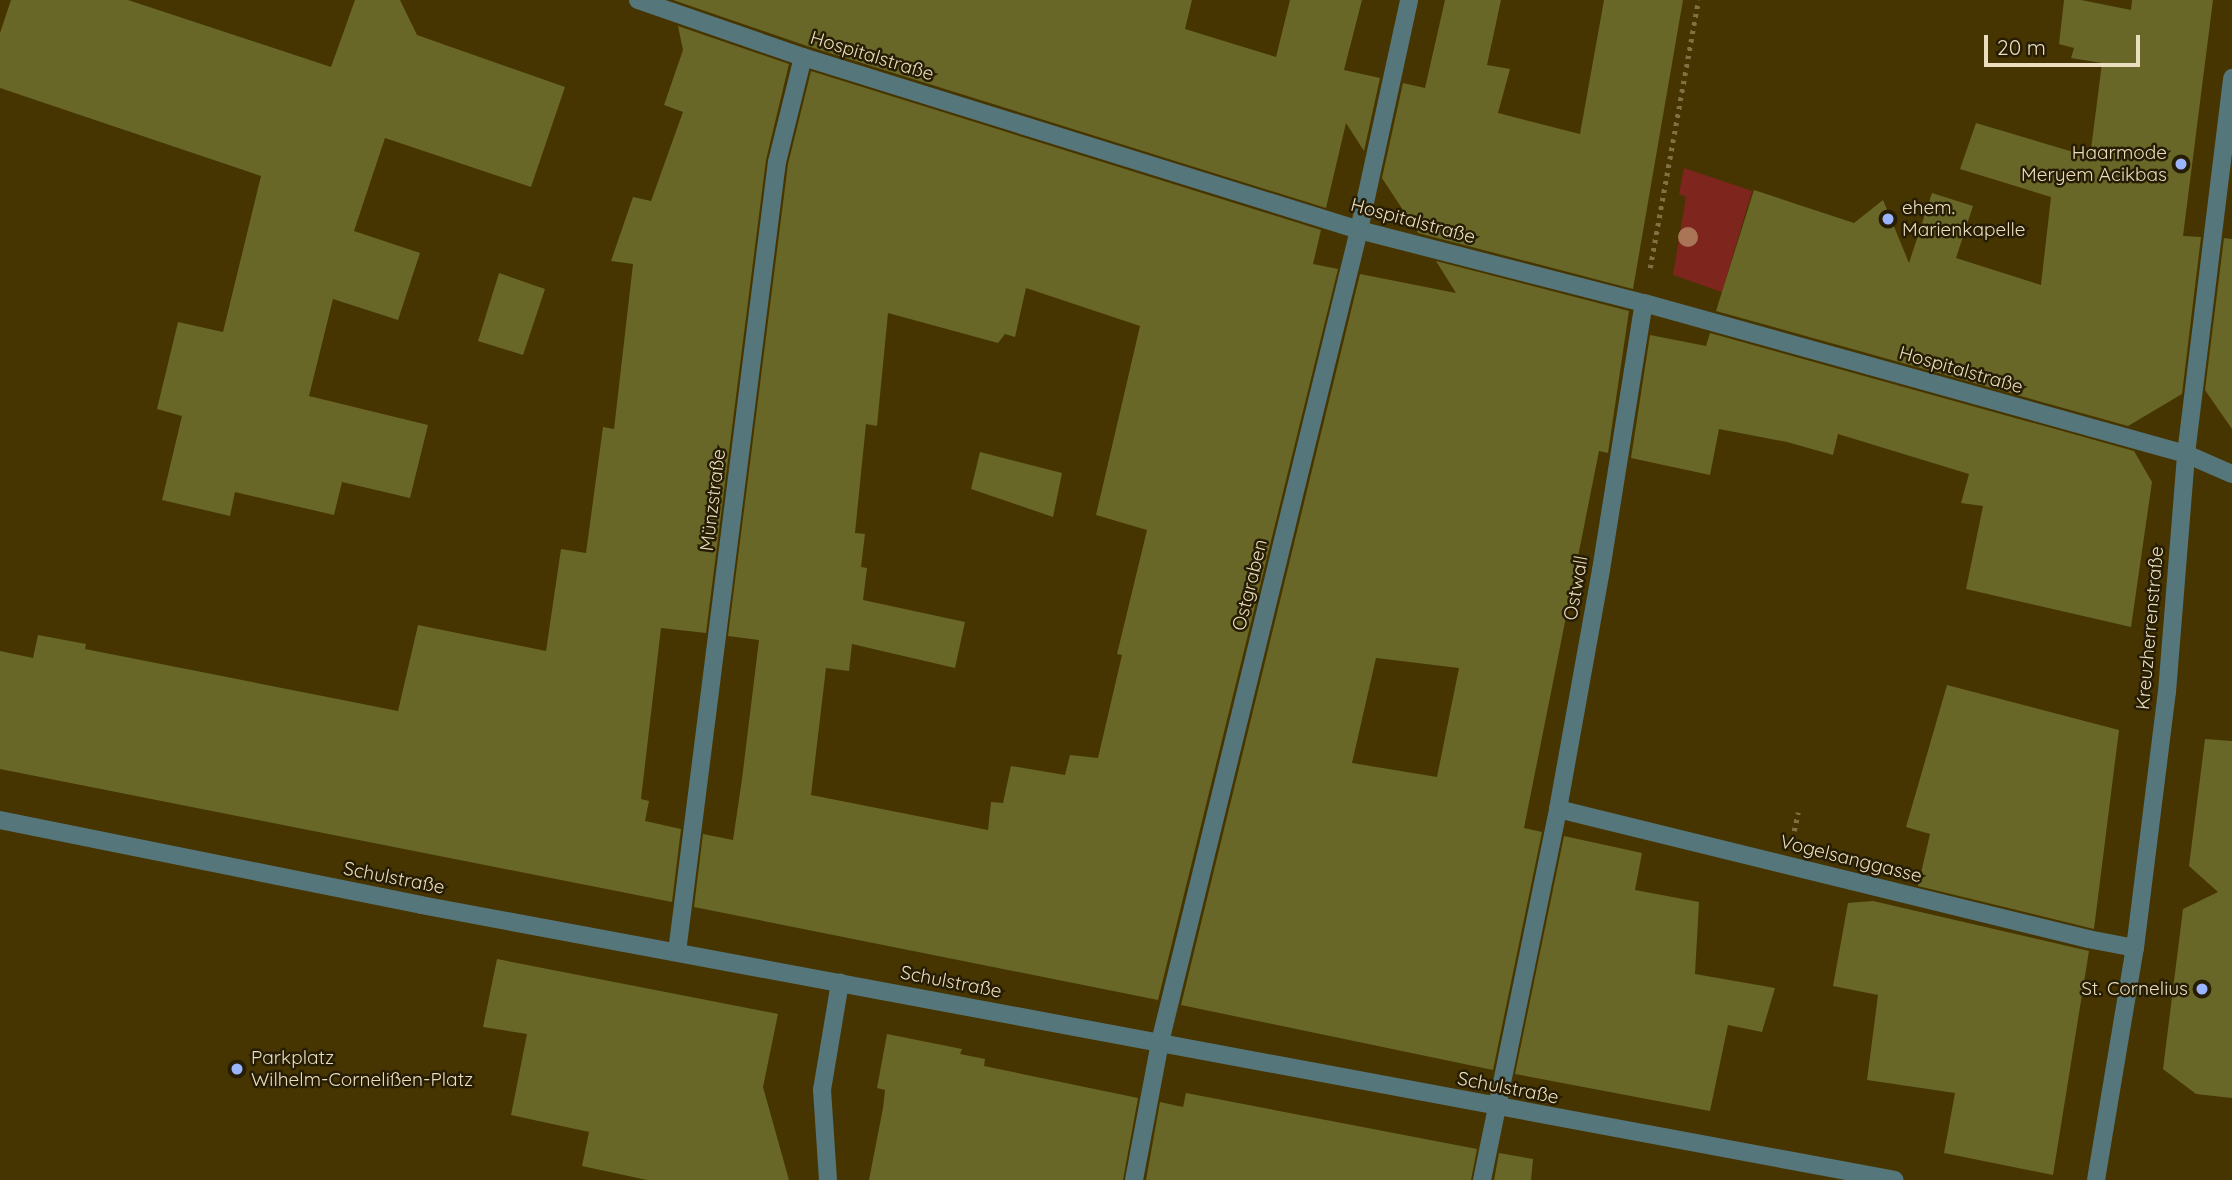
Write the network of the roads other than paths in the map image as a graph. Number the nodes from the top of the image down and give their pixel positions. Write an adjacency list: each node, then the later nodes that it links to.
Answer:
1 (638, 0): 3 (street, Hospitalstraße)
2 (1409, 0): 5 (street, Ostgraben)
3 (803, 57): 5 (street, Hospitalstraße); 12 (street, Münzstraße)
4 (2232, 78): 7 (street, Kreuzherrenstraße)
5 (1359, 230): 6 (street, Hospitalstraße); 14 (street, Ostgraben)
6 (1644, 303): 7 (street, Hospitalstraße); 9 (street, Ostwall)
7 (2186, 454): 8 (street, Hospitalstraße); 11 (street, Kreuzherrenstraße)
8 (2232, 474)
9 (1558, 809): 11 (street, Vogelsanggasse); 15 (street, Ostwall)
10 (0, 820): 12 (street, Schulstraße)
11 (2135, 948): 20 (street, Kreuzherrenstraße)
12 (677, 952): 13 (street, Schulstraße)
13 (840, 983): 14 (street, Schulstraße); 16 (street)
14 (1160, 1042): 15 (street, Schulstraße); 17 (street, Ostgraben)
15 (1495, 1107): 18 (street, Ostwall); 19 (street, Schulstraße)
16 (828, 1180)
17 (1134, 1180)
18 (1482, 1180)
19 (1895, 1180)
20 (2096, 1180)

